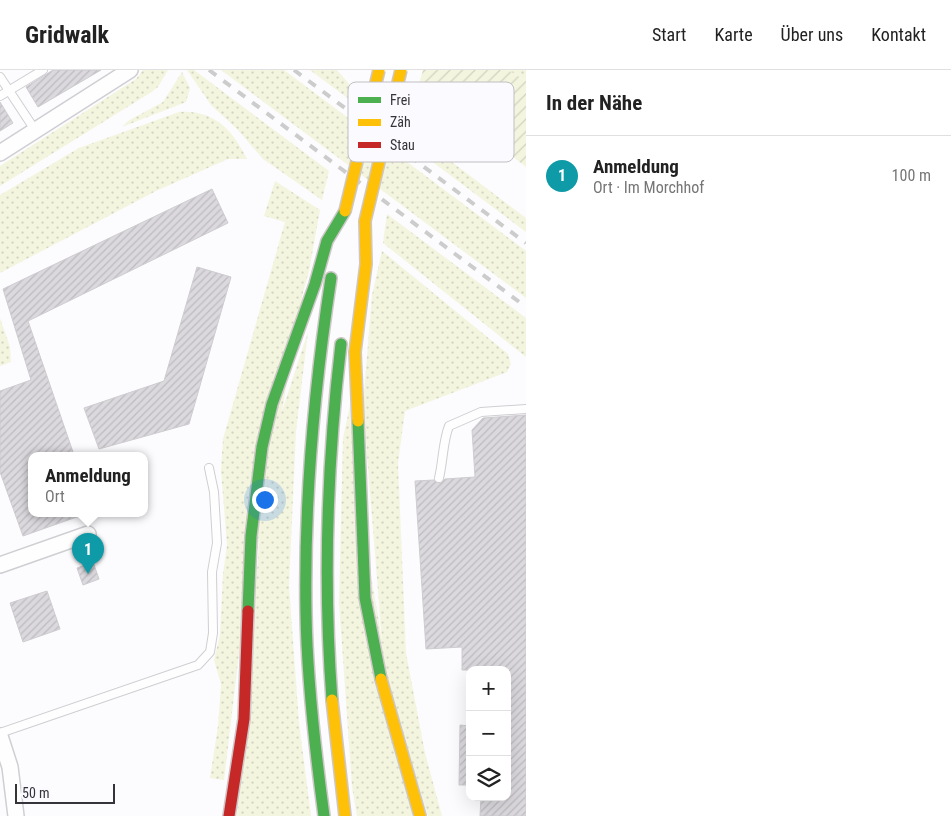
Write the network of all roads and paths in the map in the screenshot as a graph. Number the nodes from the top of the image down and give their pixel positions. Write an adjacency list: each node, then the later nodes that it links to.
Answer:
1 (43, 70): 5 (lane)
2 (130, 70): 3 (street)
3 (114, 75): 7 (street)
4 (0, 77): 5 (lane)
5 (9, 90): 6 (lane); 7 (lane)
6 (0, 96)
7 (36, 130): 8 (street)
8 (0, 153)
9 (356, 162): 11 (highway, bridge)
10 (380, 162): 12 (highway, bridge)
11 (345, 211): 22 (highway); 23 (highway)
12 (360, 270): 13 (highway); 25 (highway)
13 (350, 295)
14 (344, 329): 24 (highway)
15 (526, 409): 17 (lane)
16 (209, 468): 20 (lane)
17 (439, 478)
18 (88, 534): 19 (street)
19 (0, 565)
20 (0, 735): 21 (street)
21 (16, 816)
22 (229, 816)
23 (324, 816)
24 (345, 816)
25 (420, 816)

